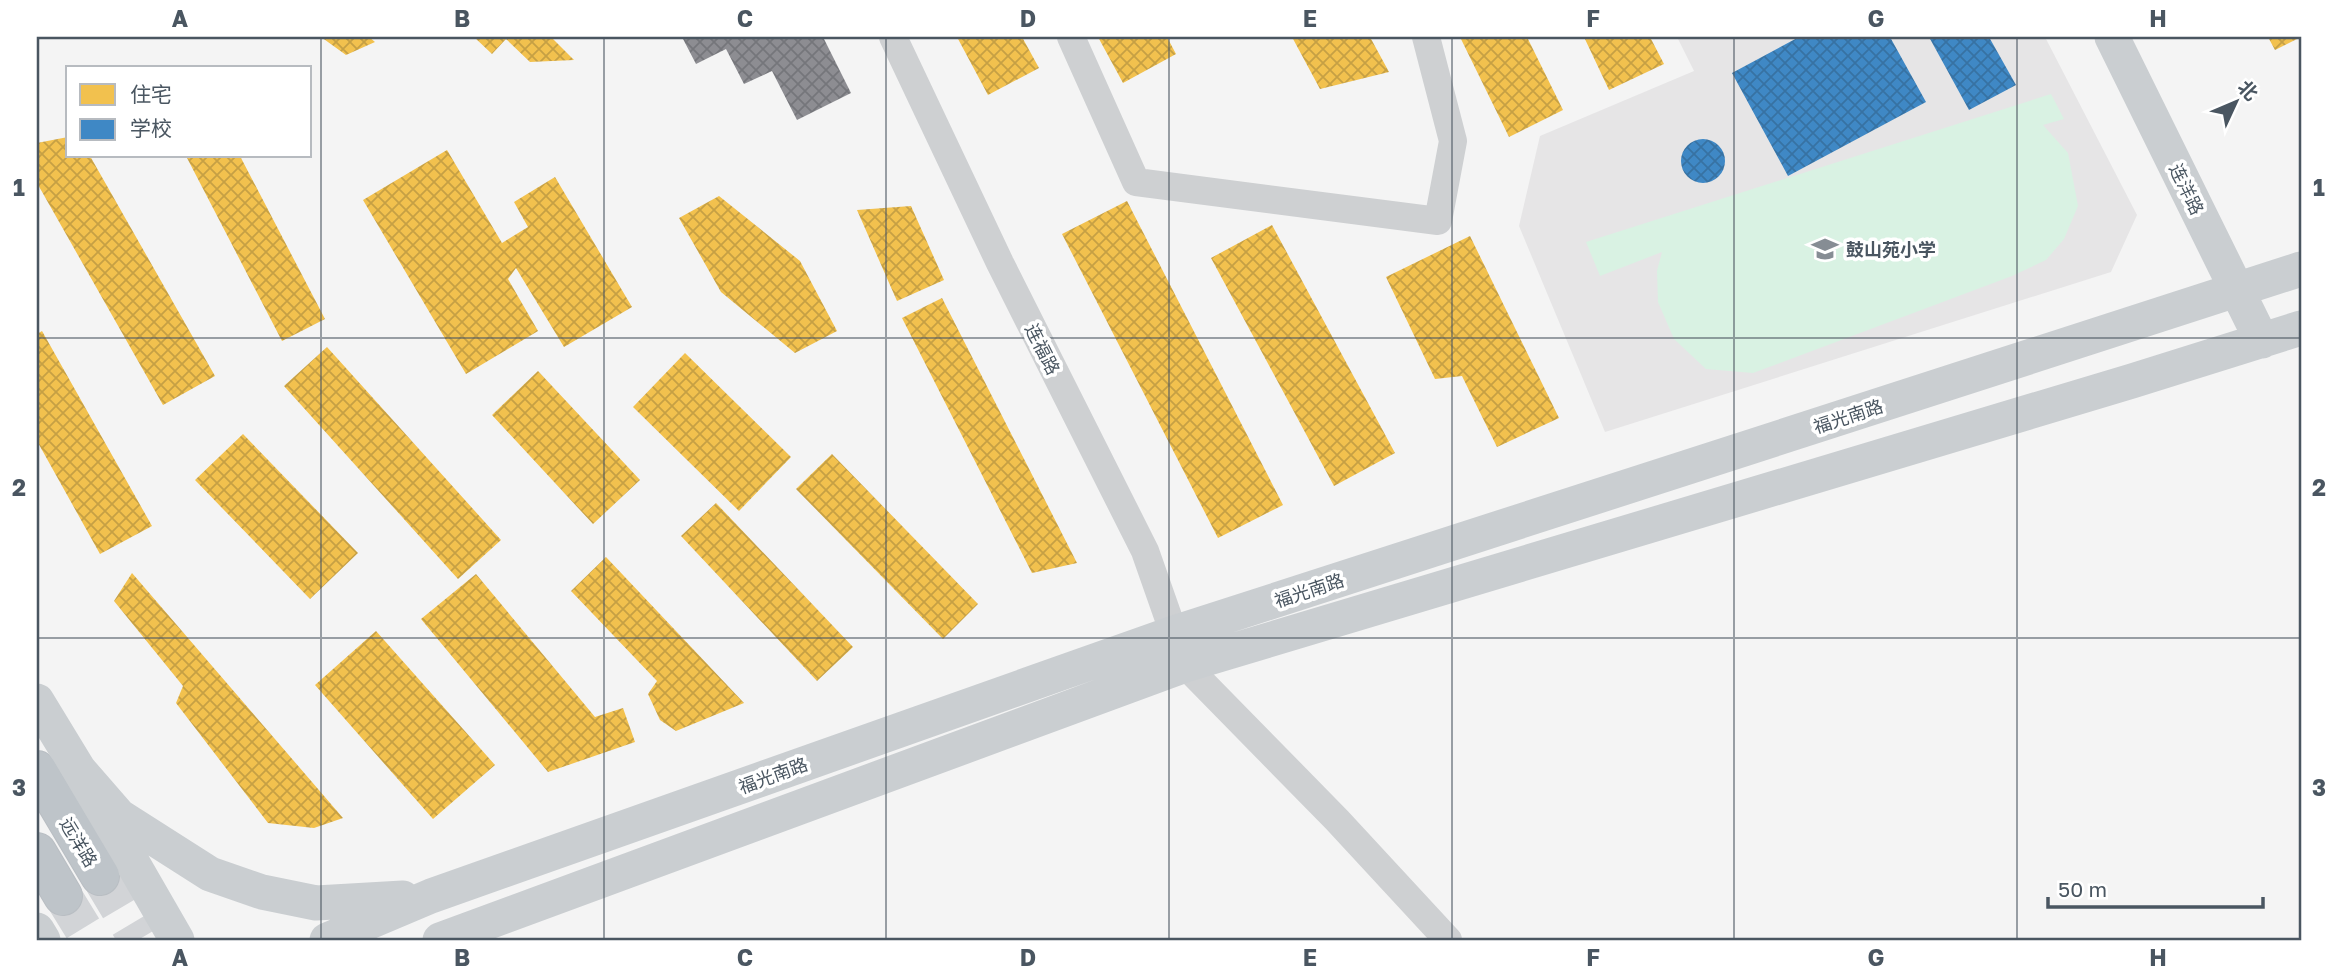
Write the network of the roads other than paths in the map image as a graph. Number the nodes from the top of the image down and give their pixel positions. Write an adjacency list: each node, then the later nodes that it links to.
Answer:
1 (893, 37): 9 (street, 连福路)
2 (1072, 37): 3 (street)
3 (1426, 37)
4 (2112, 37): 6 (main road, 连洋路)
5 (2301, 269): 6 (main road, 福光南路)
6 (2237, 290): 8 (main road, 连洋路); 9 (main road, 福光南路)
7 (2301, 328): 8 (main road, 福光南路)
8 (2262, 341): 10 (main road, 福光南路)
9 (1174, 632): 10 (street, 连福路); 17 (main road, 福光南路)
10 (1185, 665): 18 (main road, 福光南路); 24 (street)
11 (37, 701): 12 (main road)
12 (79, 770): 17 (main road); 21 (main road)
13 (37, 771): 15 (highway, 远洋路)
14 (37, 852): 16 (highway)
15 (100, 877)
16 (63, 896)
17 (431, 896): 22 (main road, 福光南路)
18 (489, 928): 23 (main road, 福光南路)
19 (37, 930): 20 (main road)
20 (43, 940)
21 (177, 940)
22 (327, 940)
23 (440, 940)
24 (1447, 940)

